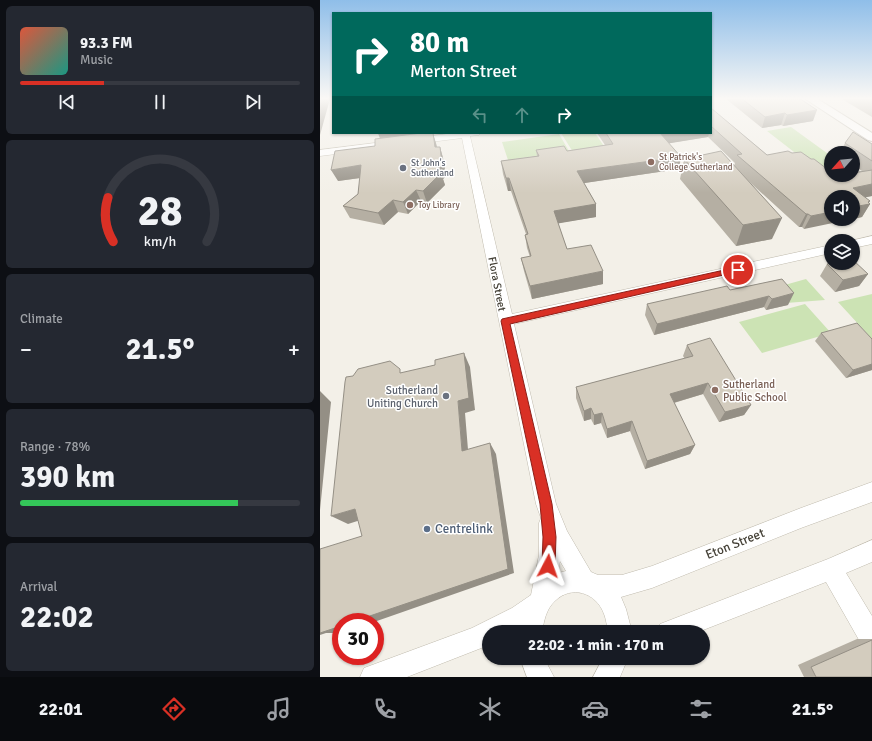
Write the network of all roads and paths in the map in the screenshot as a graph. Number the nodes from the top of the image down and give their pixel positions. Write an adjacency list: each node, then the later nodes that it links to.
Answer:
1 (859, 130): 4 (street)
2 (462, 134): 5 (street)
3 (469, 134): 9 (street, Flora Street)
4 (872, 138)
5 (320, 153)
6 (872, 240): 7 (street)
7 (860, 243)
8 (824, 251): 9 (street)
9 (505, 321): 11 (street, Flora Street)
10 (872, 492): 14 (street, Eton Street)
11 (546, 504): 14 (street, Flora Street); 15 (street, Flora Street)
12 (872, 551): 13 (street)
13 (832, 568): 18 (street); 19 (street)
14 (590, 583): 15 (street, Eton Street); 17 (street, Flora Street)
15 (540, 600): 16 (street, Flora Street); 21 (street)
16 (531, 625)
17 (619, 625)
18 (686, 625)
19 (872, 638)
20 (534, 665): 22 (street)
21 (373, 677)
22 (541, 677)

